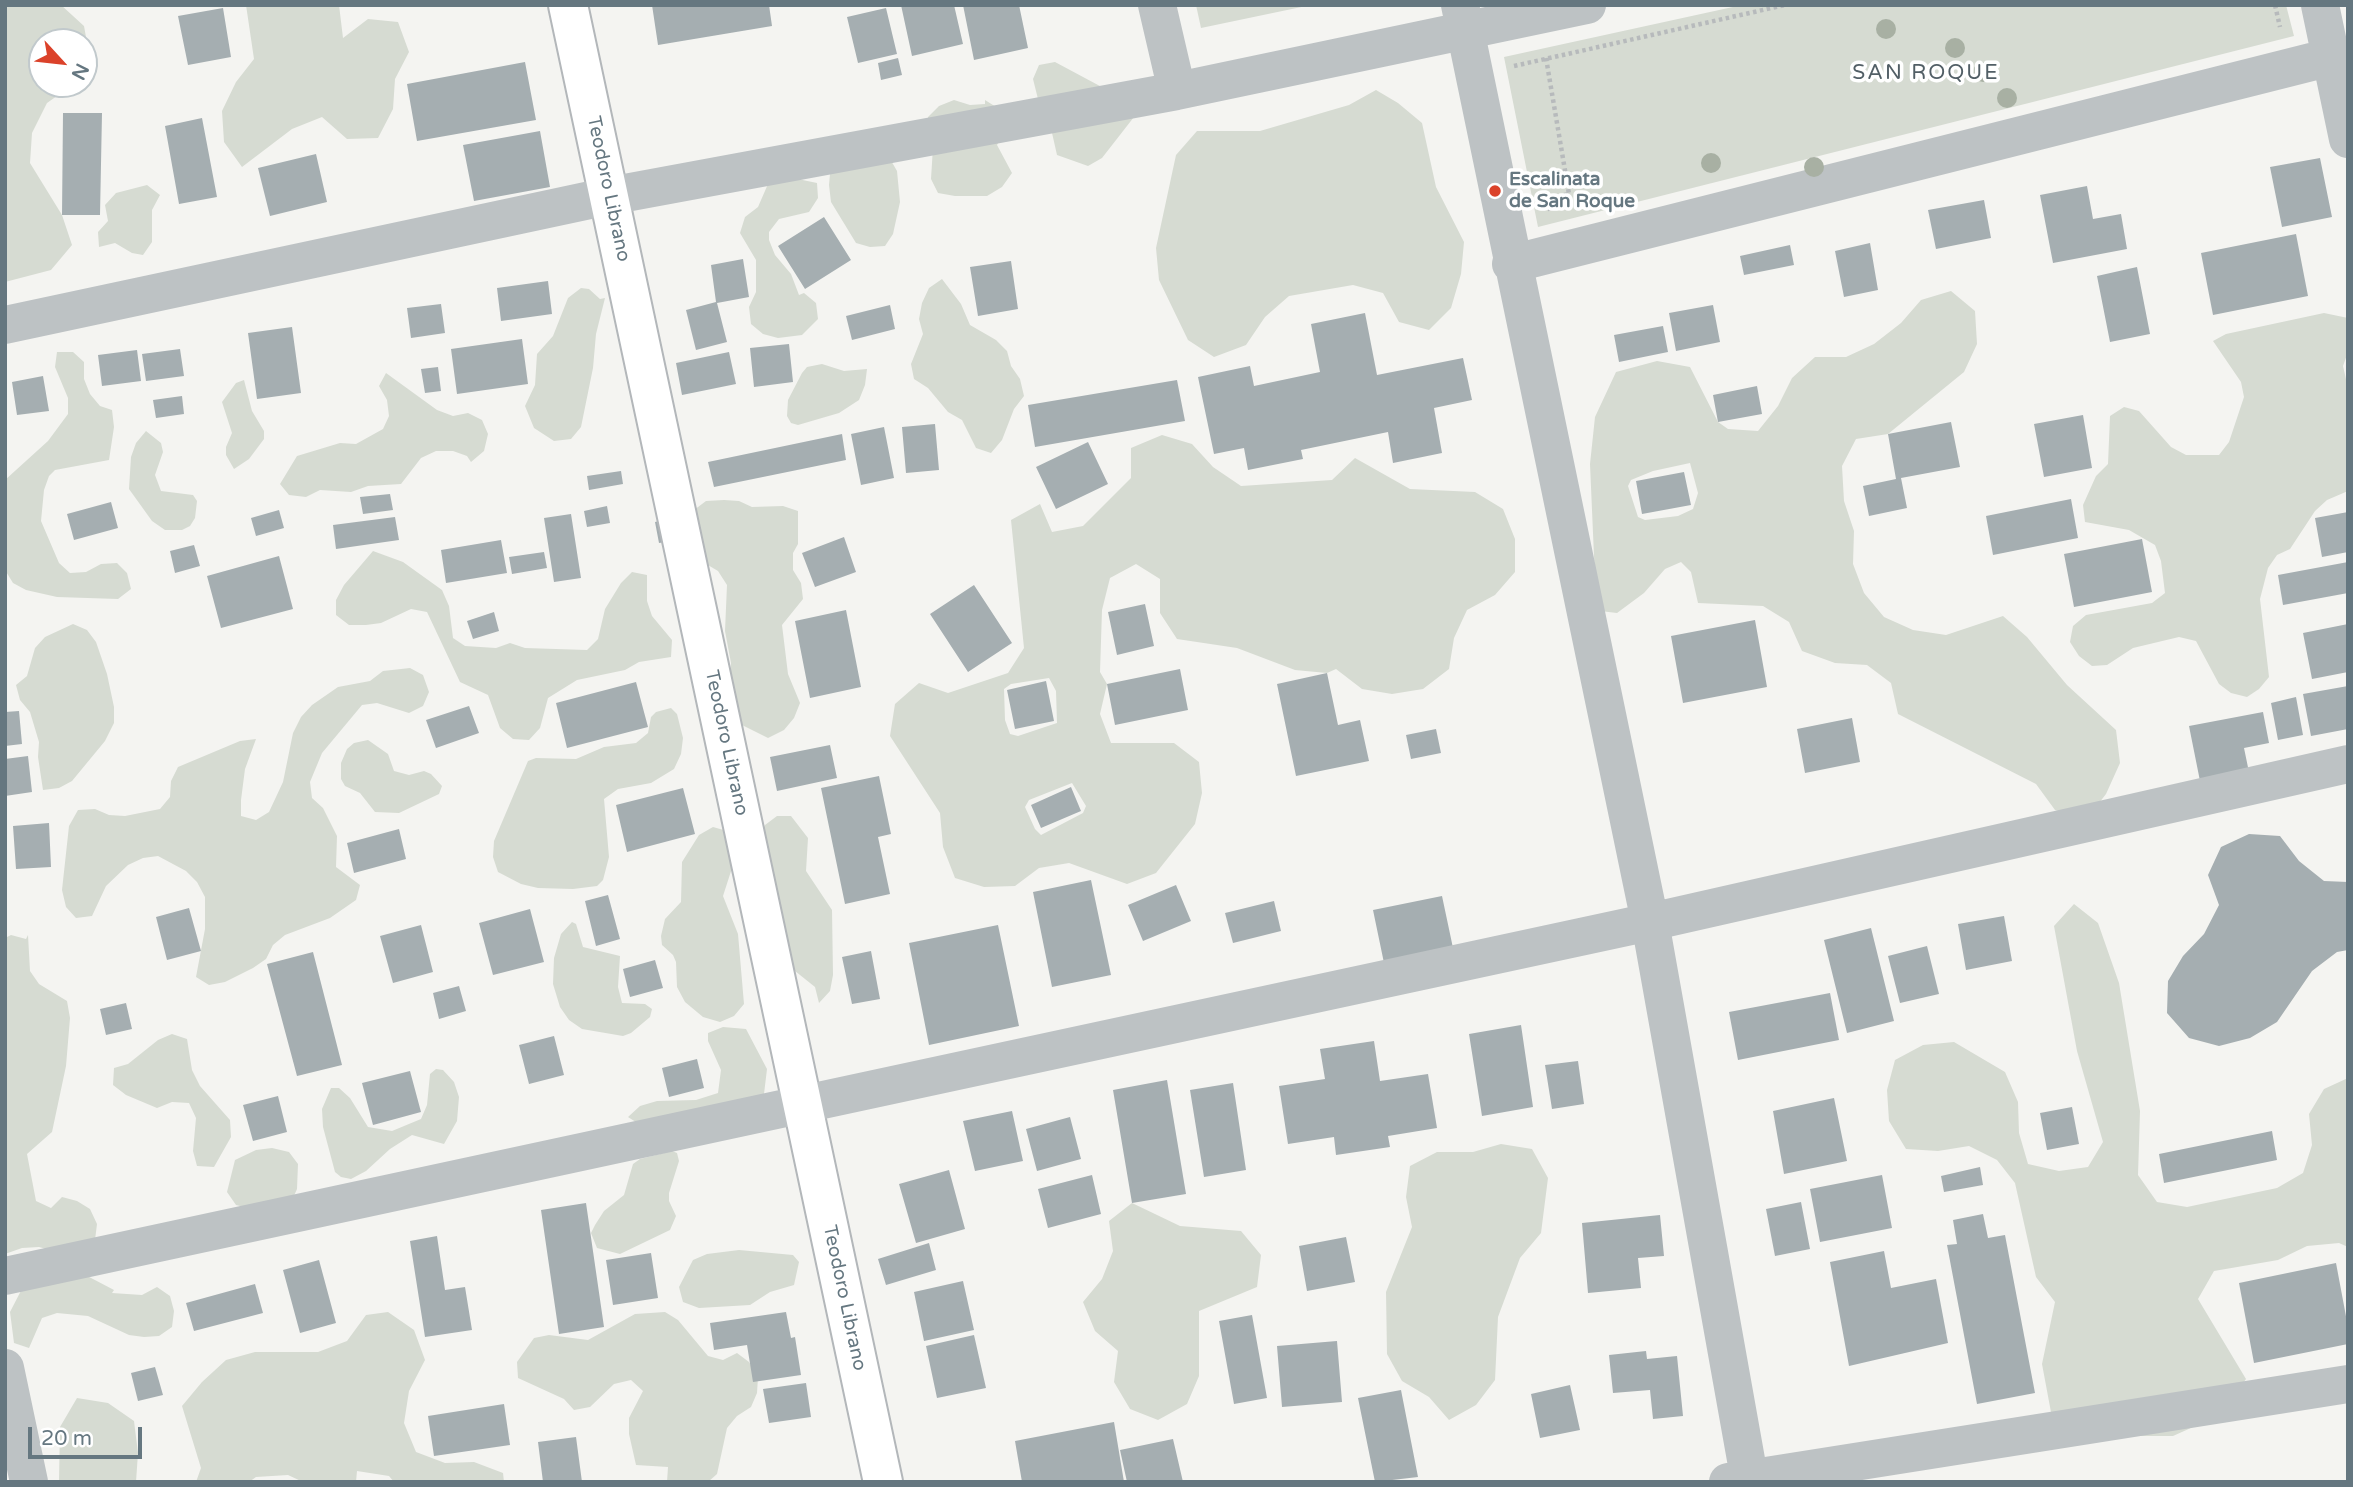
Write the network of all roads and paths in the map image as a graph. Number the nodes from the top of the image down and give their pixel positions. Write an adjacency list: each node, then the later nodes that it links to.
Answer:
1 (568, 5): 14 (main road, Teodoro Librano)
2 (1157, 5): 12 (street)
3 (1587, 5): 7 (street)
4 (1785, 5): 10 (path)
5 (2275, 5): 8 (path)
6 (2320, 5): 9 (street)
7 (1463, 19): 12 (street); 16 (street)
8 (2280, 27)
9 (2331, 57): 13 (street); 16 (street)
10 (1546, 58): 11 (path); 15 (path)
11 (1514, 66)
12 (1177, 91): 14 (street)
13 (2348, 139)
14 (609, 196): 17 (street); 20 (main road, Teodoro Librano)
15 (1552, 222)
16 (1511, 264): 19 (street)
17 (5, 325)
18 (2348, 764): 19 (street)
19 (1650, 922): 20 (street); 24 (street)
20 (802, 1104): 21 (street); 26 (main road, Teodoro Librano)
21 (5, 1276)
22 (5, 1368): 25 (street)
23 (2348, 1384): 24 (street)
24 (1742, 1480)
25 (29, 1482)
26 (883, 1482)

